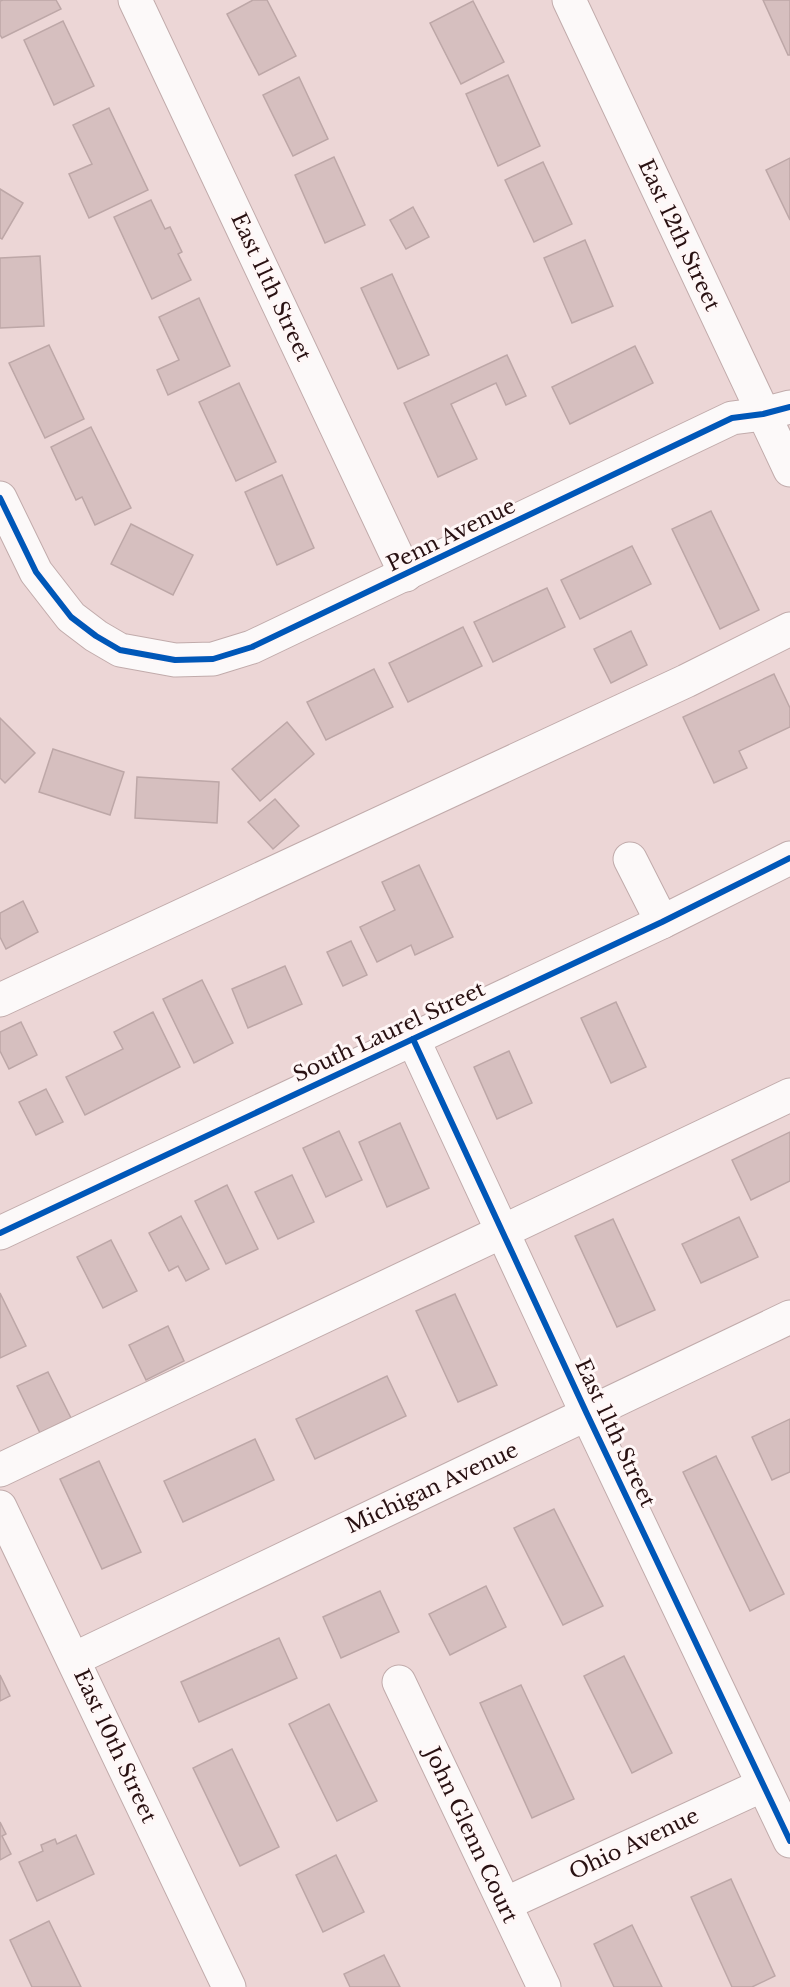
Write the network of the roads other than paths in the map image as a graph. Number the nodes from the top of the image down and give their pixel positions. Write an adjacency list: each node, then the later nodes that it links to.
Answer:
1 (135, 0): 6 (street, East 11th Street)
2 (569, 0): 3 (street, East 12th Street)
3 (777, 411): 4 (street, East 12th Street); 6 (street, Penn Avenue)
4 (790, 470)
5 (0, 498): 6 (street, Penn Avenue)
6 (406, 575)
7 (790, 629): 11 (street)
8 (790, 858): 10 (street, South Laurel Street)
9 (630, 859): 10 (street)
10 (662, 922): 12 (street, South Laurel Street)
11 (0, 1000)
12 (413, 1039): 14 (street, East 11th Street); 15 (street, South Laurel Street)
13 (790, 1095): 14 (street)
14 (502, 1232): 17 (street, East 11th Street); 18 (street)
15 (0, 1233)
16 (790, 1317): 17 (street, Michigan Avenue)
17 (587, 1414): 20 (street, Michigan Avenue); 22 (street, East 11th Street)
18 (0, 1470)
19 (0, 1507): 20 (street, East 10th Street)
20 (74, 1659): 25 (street, East 10th Street)
21 (399, 1682): 24 (street, John Glenn Court)
22 (763, 1785): 23 (street, East 11th Street); 24 (street, Ohio Avenue)
23 (790, 1841)
24 (505, 1904): 26 (street, John Glenn Court)
25 (229, 1987)
26 (544, 1987)

